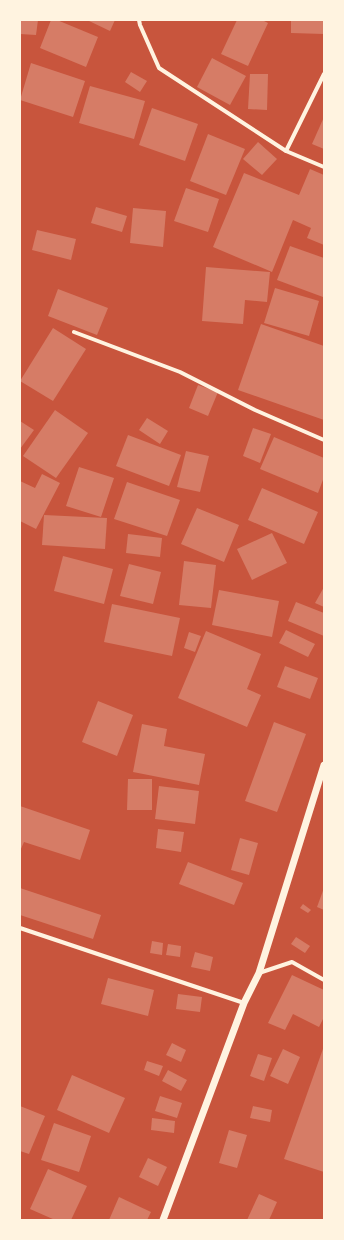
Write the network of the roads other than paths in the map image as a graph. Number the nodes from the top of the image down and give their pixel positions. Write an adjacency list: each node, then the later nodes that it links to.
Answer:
1 (139, 20): 3 (street)
2 (324, 74): 3 (street)
3 (286, 151): 4 (street)
4 (324, 167)
5 (74, 332): 6 (street)
6 (324, 440)
7 (324, 765): 9 (street)
8 (20, 928): 11 (street)
9 (259, 973): 10 (street); 11 (street)
10 (324, 980)
11 (244, 1003): 12 (street)
12 (163, 1220)

